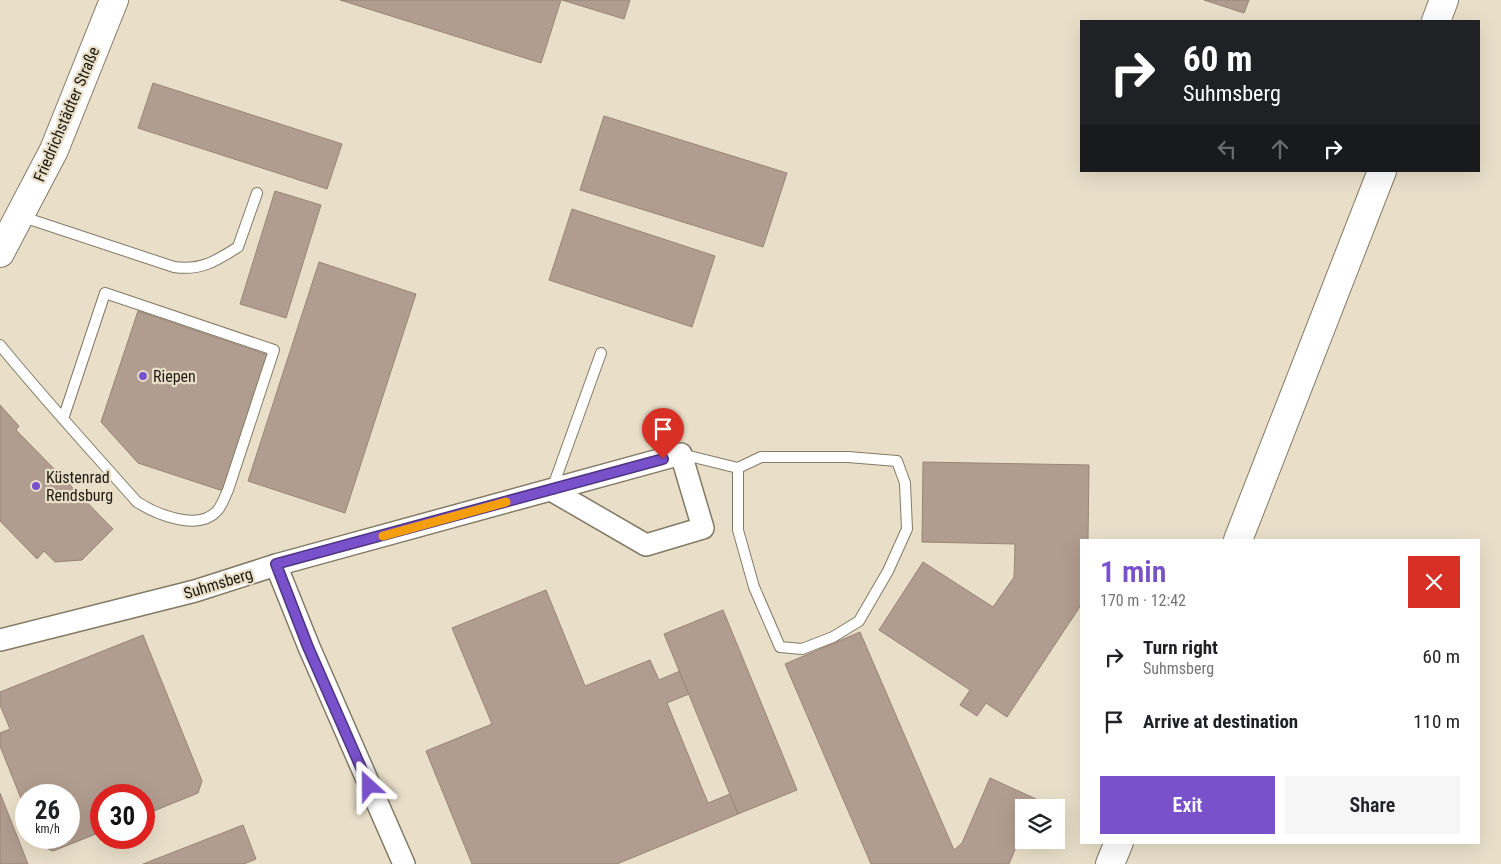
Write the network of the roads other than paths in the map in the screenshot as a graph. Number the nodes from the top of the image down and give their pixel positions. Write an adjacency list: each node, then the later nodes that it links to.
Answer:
1 (114, 0): 6 (main road, Friedrichstädter Straße)
2 (1444, 0): 3 (main road)
3 (1436, 20)
4 (1382, 172): 14 (main road)
5 (257, 193): 6 (lane)
6 (20, 216): 7 (main road, Friedrichstädter Straße)
7 (0, 252)
8 (0, 346): 10 (lane)
9 (601, 353): 13 (lane)
10 (63, 419): 10 (lane)
11 (681, 454): 12 (lane); 13 (street, Suhmsberg); 13 (street)
12 (738, 468): 12 (lane)
13 (551, 490): 15 (street, Suhmsberg)
14 (1238, 539)
15 (276, 564): 16 (street, Suhmsberg); 18 (street)
16 (0, 640)
17 (1118, 844): 19 (main road)
18 (404, 864)
19 (1110, 864)

